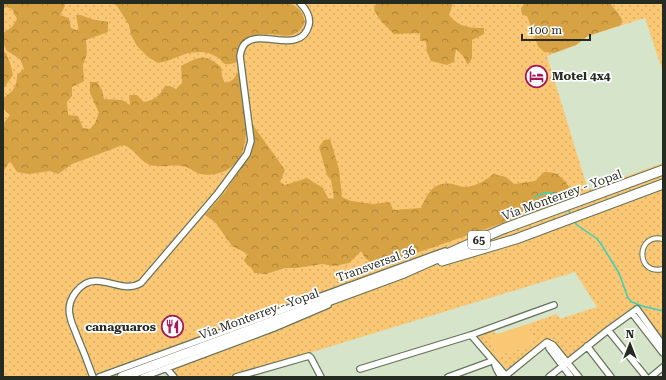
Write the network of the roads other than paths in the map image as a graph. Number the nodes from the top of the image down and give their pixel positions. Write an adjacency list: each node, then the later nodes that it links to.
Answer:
1 (300, 3): 26 (street)
2 (663, 170): 4 (highway, Vía Monterrey - Yopal / 65)
3 (663, 184): 9 (highway, Vía Monterrey - Yopal / 65)
4 (503, 229): 9 (highway, Vía Monterrey - Yopal / 65); 27 (street, Transversal 36 / 65)
5 (663, 234): 6 (street)
6 (654, 238): 7 (street); 8 (street)
7 (663, 239)
8 (663, 270)
9 (404, 272): 10 (highway, Vía Monterrey - Yopal / 65)
10 (367, 287): 21 (street, Transversal 36 / 65); 28 (highway, Vía Monterrey - Yopal / 65)
11 (554, 305): 14 (street)
12 (635, 311): 13 (street); 15 (street); 17 (street)
13 (608, 330): 16 (street); 41 (street)
14 (471, 335): 18 (street); 22 (street)
15 (663, 344)
16 (587, 346): 19 (street); 40 (street)
17 (663, 354)
18 (494, 363): 24 (street); 36 (street)
19 (565, 364): 36 (street); 37 (street); 38 (street); 39 (street)
20 (663, 367): 42 (street)
21 (167, 369): 23 (street, Transversal 36 / 65); 31 (street)
22 (360, 369)
23 (161, 371): 29 (street, Transversal 36 / 65); 30 (street)
24 (466, 371): 34 (street); 35 (street)
25 (247, 375): 32 (street); 33 (street)
26 (93, 377)
27 (99, 377)
28 (122, 377)
29 (143, 377)
30 (166, 377)
31 (174, 377)
32 (236, 377)
33 (321, 377)
34 (448, 377)
35 (470, 377)
36 (505, 377)
37 (549, 377)
38 (571, 377)
39 (579, 377)
40 (611, 377)
41 (646, 377)
42 (651, 377)

